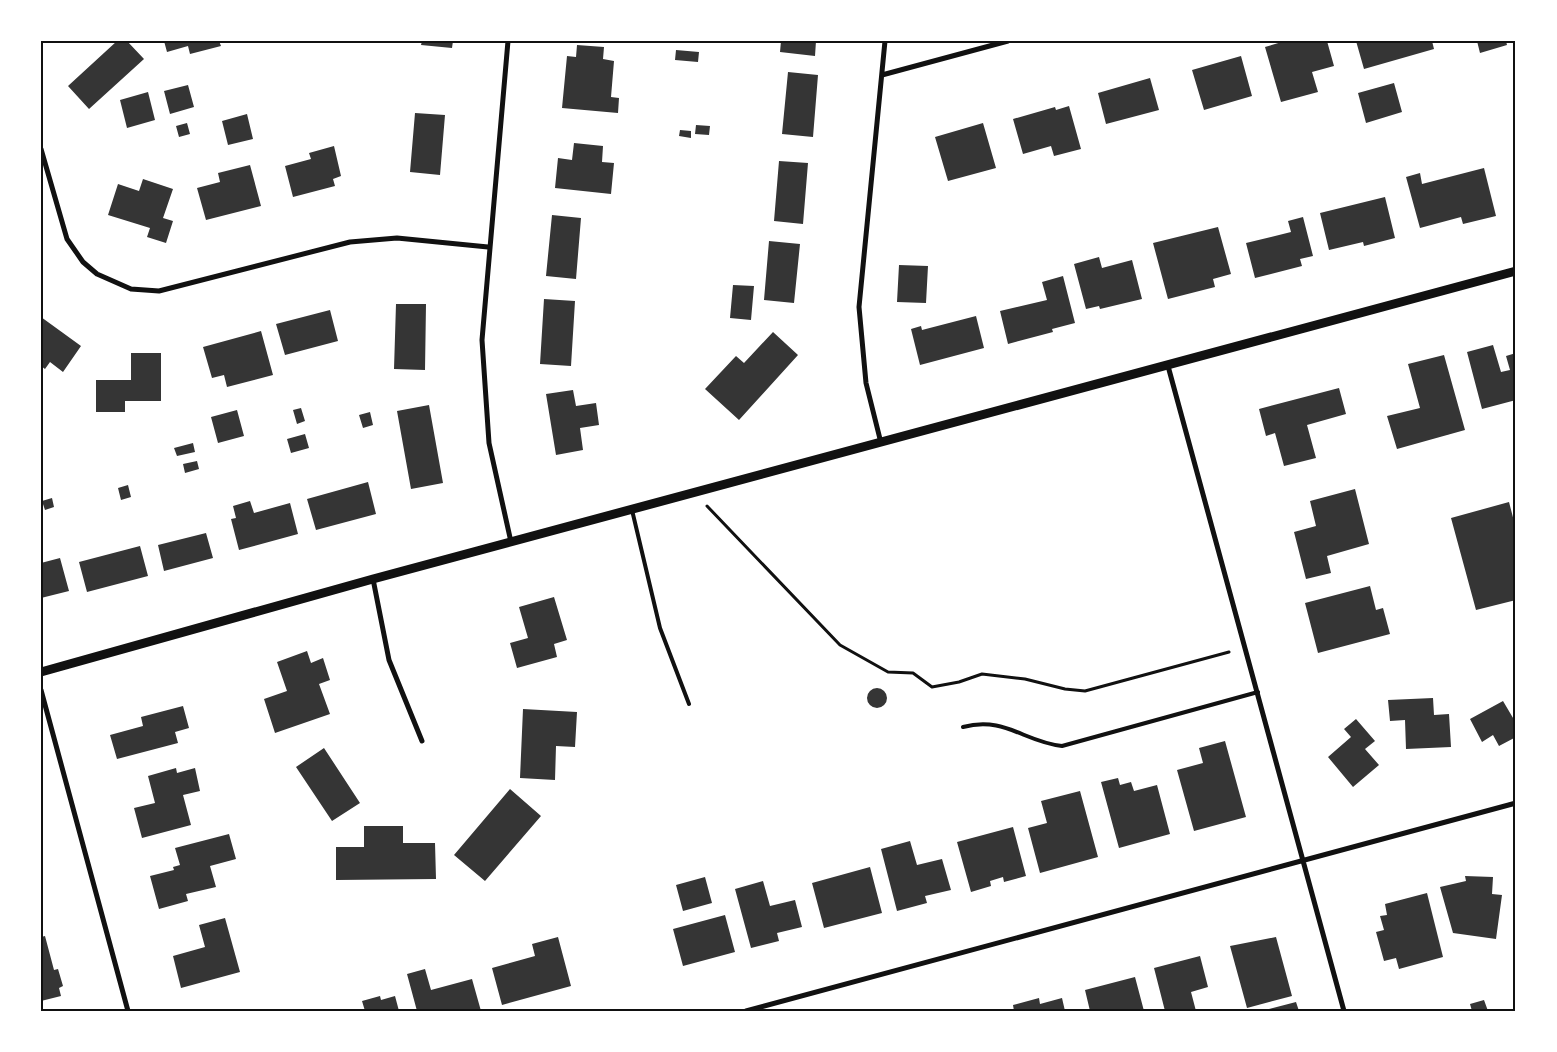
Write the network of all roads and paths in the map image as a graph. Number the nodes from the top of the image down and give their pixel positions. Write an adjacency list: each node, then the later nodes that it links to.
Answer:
1 (508, 41): 6 (street)
2 (885, 41): 4 (street)
3 (1008, 41): 4 (street)
4 (882, 75): 9 (street)
5 (41, 149): 6 (street)
6 (488, 247): 12 (street)
7 (1516, 271): 8 (street)
8 (1168, 366): 9 (street); 14 (street)
9 (881, 443): 10 (street)
10 (695, 493): 11 (street); 14 (path)
11 (632, 510): 12 (street); 18 (lane)
12 (511, 542): 13 (street)
13 (372, 579): 15 (street); 20 (street)
14 (1245, 648): 17 (street)
15 (41, 672)
16 (41, 690): 23 (street)
17 (1258, 692): 19 (lane); 22 (street)
18 (689, 704)
19 (963, 727)
20 (422, 741)
21 (1516, 803): 22 (street)
22 (1303, 860): 24 (street); 25 (street)
23 (128, 1011)
24 (746, 1011)
25 (1344, 1011)

